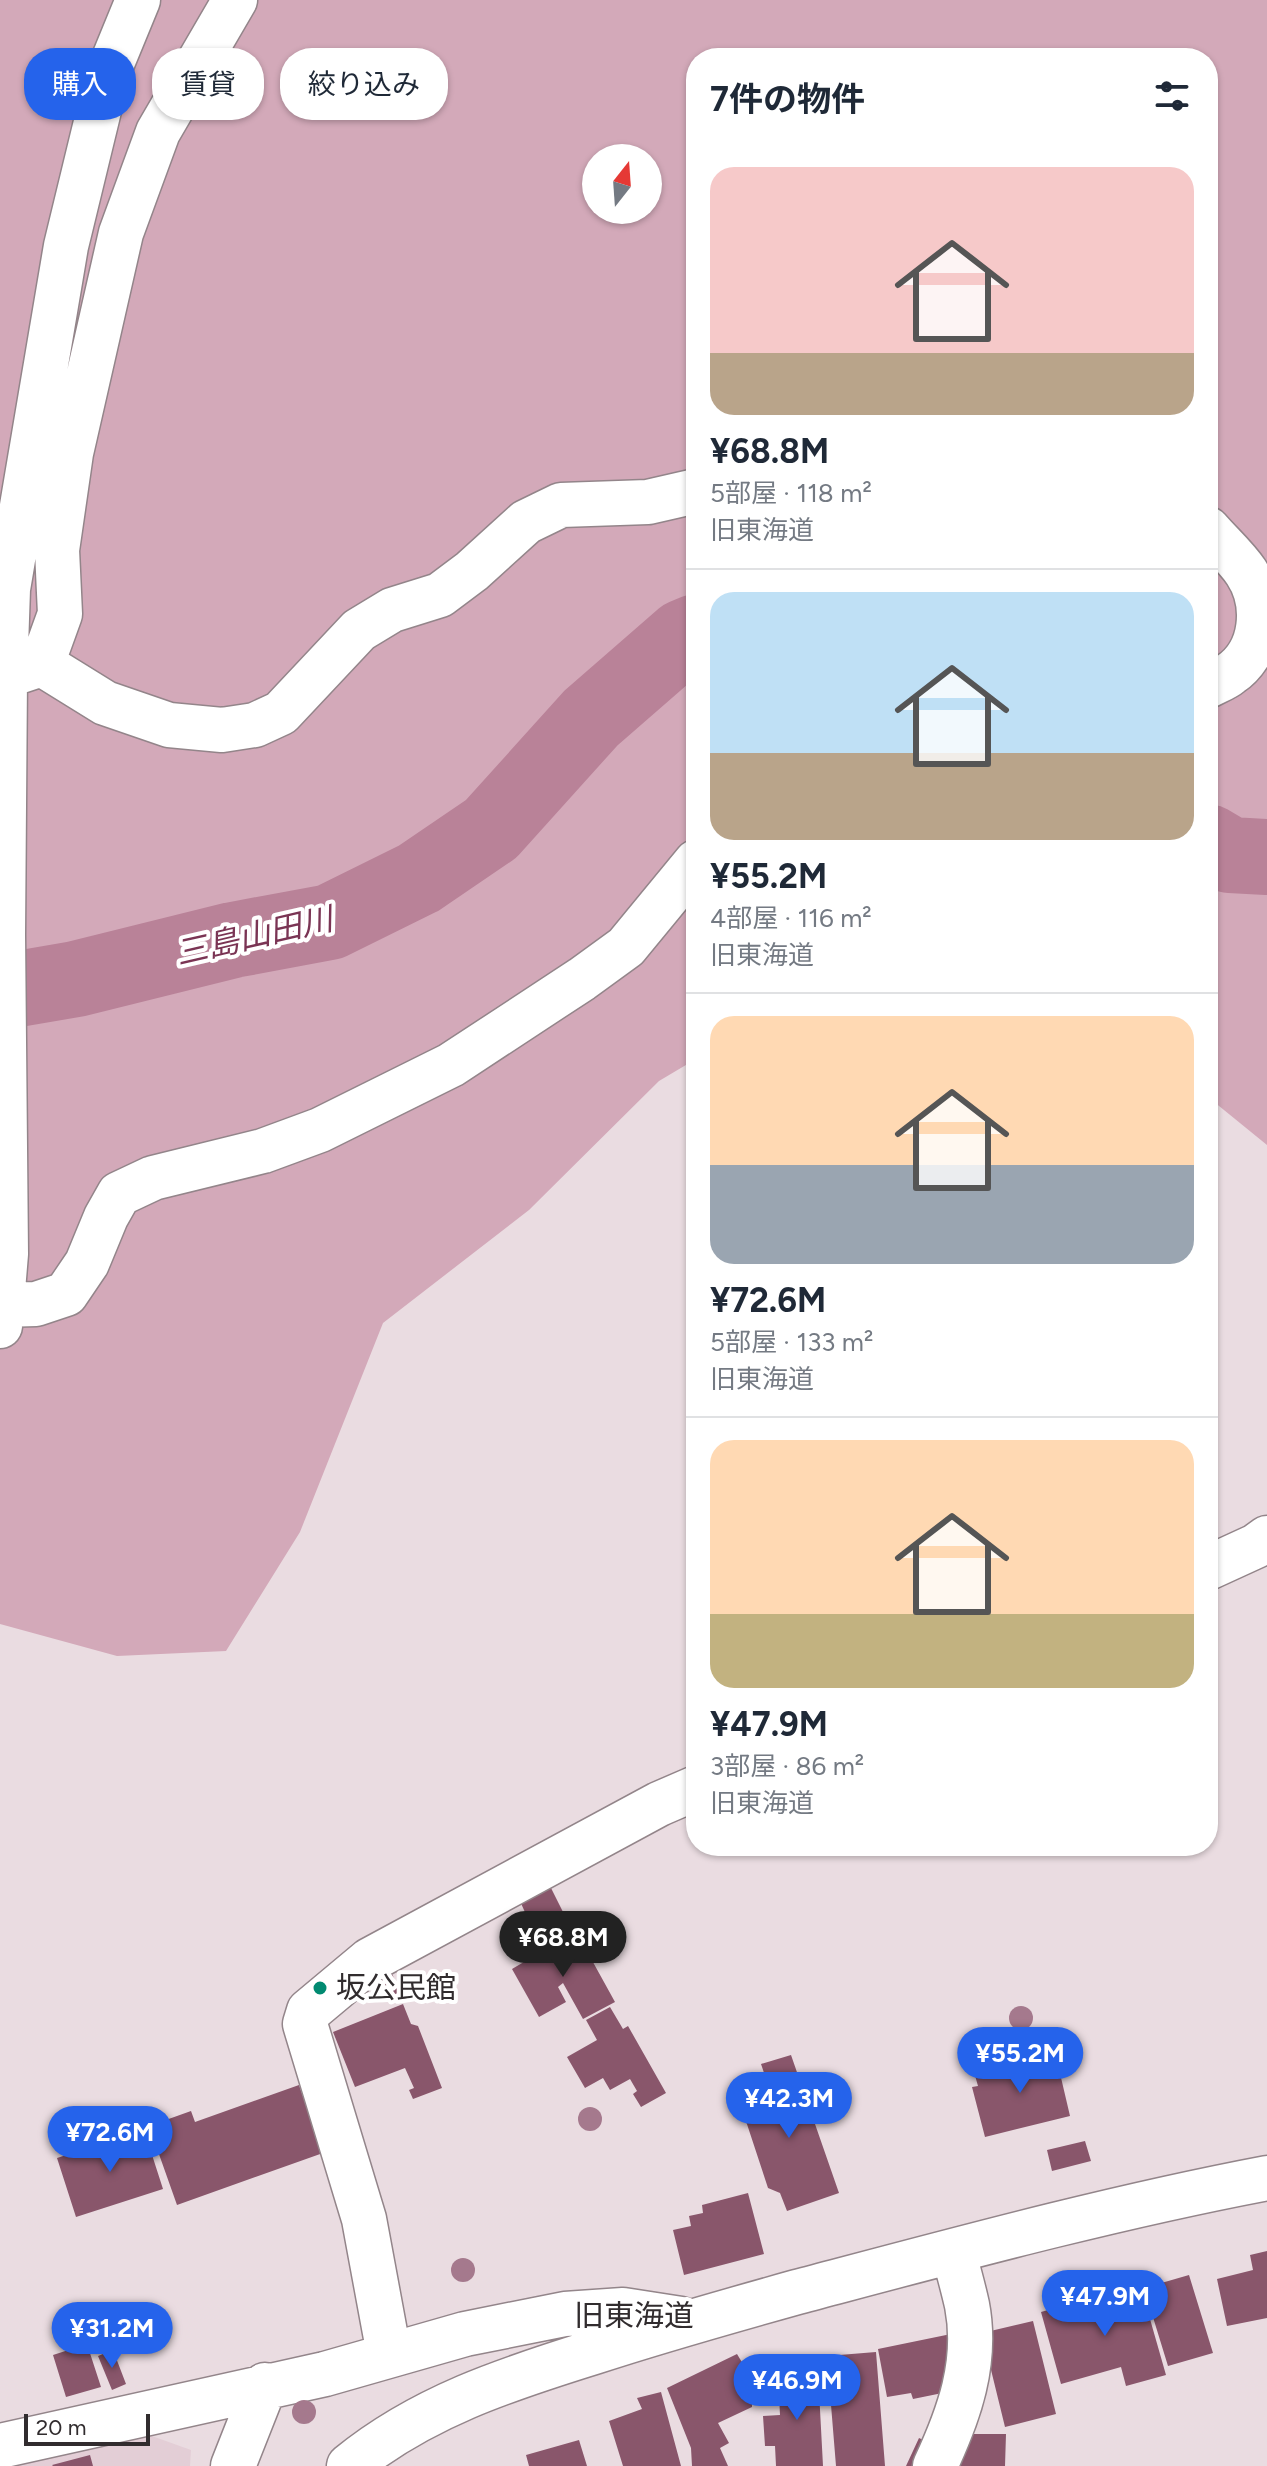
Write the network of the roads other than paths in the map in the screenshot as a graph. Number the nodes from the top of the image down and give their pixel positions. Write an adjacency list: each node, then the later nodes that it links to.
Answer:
1 (138, 0): 5 (street)
2 (235, 0): 5 (street)
3 (686, 493): 5 (street)
4 (1218, 540): 6 (street)
5 (23, 670): 8 (street)
6 (1218, 681)
7 (686, 874): 8 (street)
8 (1, 1316)
9 (1267, 1538): 10 (street)
10 (1218, 1563)
11 (686, 1792): 15 (street)
12 (1267, 2178): 13 (street, 旧東海道)
13 (953, 2251): 14 (street, 旧東海道); 20 (street)
14 (691, 2321): 15 (street, 旧東海道); 19 (street)
15 (389, 2354): 16 (street, 旧東海道)
16 (265, 2385): 17 (street, 旧東海道); 18 (street)
17 (0, 2446)
18 (233, 2466)
19 (349, 2466)
20 (935, 2466)

